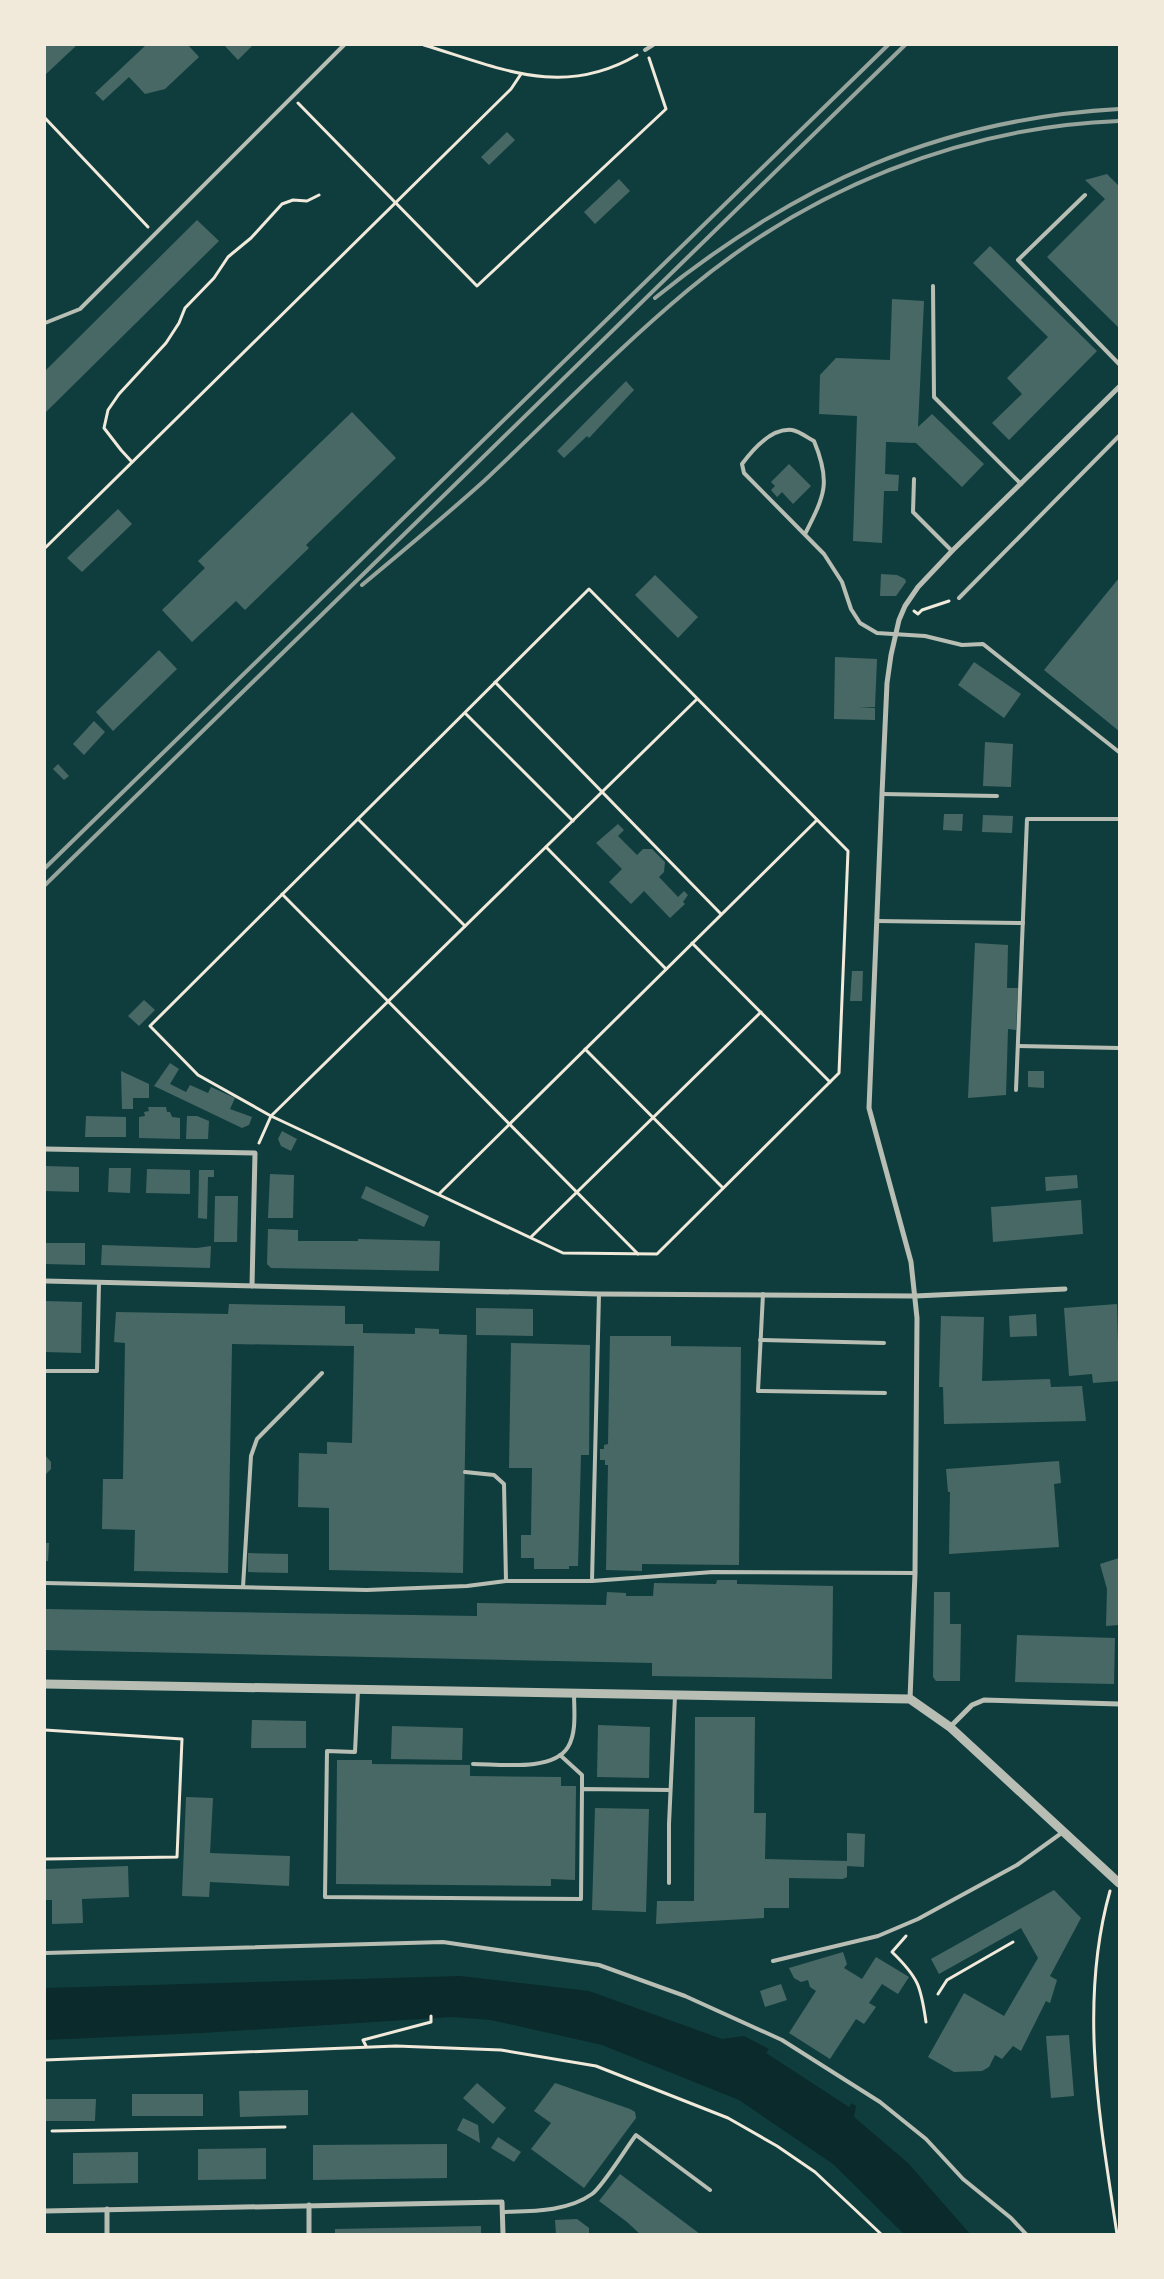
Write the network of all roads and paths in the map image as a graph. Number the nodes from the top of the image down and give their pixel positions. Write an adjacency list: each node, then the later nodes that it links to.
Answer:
1 (344, 45): 6 (lane)
2 (424, 45): 5 (path)
3 (653, 45): 4 (lane)
4 (647, 47): 5 (path); 10 (path)
5 (521, 74): 10 (path)
6 (292, 98): 10 (path); 11 (lane)
7 (45, 118): 11 (path)
8 (319, 195): 17 (path)
9 (1085, 195): 14 (lane)
10 (395, 203): 17 (path)
11 (155, 235): 13 (lane)
12 (933, 286): 19 (lane)
13 (45, 323)
14 (1119, 364)
15 (1119, 387): 19 (street)
16 (1119, 436): 23 (lane)
17 (132, 462): 21 (path)
18 (914, 479): 22 (lane)
19 (1021, 484): 22 (street)
20 (805, 534): 20 (lane); 25 (lane)
21 (45, 548)
22 (952, 551): 24 (street)
23 (959, 598): 24 (path)
24 (905, 606): 25 (street)
25 (895, 634): 29 (lane); 31 (street)
26 (495, 682): 27 (path); 28 (path); 30 (path)
27 (697, 699): 30 (path); 35 (path)
28 (465, 713): 33 (path); 36 (path)
29 (1119, 752)
30 (602, 792): 36 (path); 39 (path)
31 (882, 794): 32 (lane); 40 (street)
32 (997, 796)
33 (358, 819): 38 (path); 42 (path)
34 (1119, 819): 41 (lane)
35 (817, 820): 39 (path); 50 (path)
36 (573, 821): 37 (path)
37 (546, 847): 42 (path); 44 (path)
38 (282, 894): 45 (path); 52 (path)
39 (721, 914): 43 (path)
40 (877, 922): 41 (lane); 68 (street)
41 (1023, 922): 47 (lane)
42 (465, 926): 45 (path)
43 (692, 942): 44 (path); 46 (path)
44 (666, 969): 49 (path)
45 (388, 1002): 52 (path); 54 (path)
46 (761, 1012): 50 (path); 53 (path)
47 (1018, 1046): 48 (lane); 51 (lane)
48 (1119, 1048)
49 (585, 1049): 53 (path); 54 (path)
50 (830, 1082): 57 (path)
51 (1016, 1090)
52 (271, 1116): 56 (path); 59 (path)
53 (653, 1118): 57 (path); 58 (path)
54 (510, 1124): 58 (path); 59 (path)
55 (45, 1149): 56 (street)
56 (255, 1153): 64 (street)
57 (724, 1188): 61 (path)
58 (577, 1192): 60 (path); 61 (path)
59 (438, 1194): 60 (path)
60 (531, 1237): 61 (path)
61 (638, 1254)
62 (45, 1281): 63 (street)
63 (99, 1283): 64 (street); 71 (lane)
64 (252, 1286): 66 (street)
65 (1065, 1289): 68 (street)
66 (599, 1294): 67 (street); 77 (lane)
67 (763, 1294): 68 (street); 69 (lane)
68 (915, 1296): 75 (street)
69 (760, 1340): 70 (lane); 73 (lane)
70 (884, 1343)
71 (45, 1370)
72 (322, 1372): 79 (lane)
73 (885, 1394)
74 (465, 1472): 76 (lane)
75 (915, 1573): 77 (lane); 84 (street)
76 (506, 1581): 77 (lane); 79 (lane)
77 (592, 1581)
78 (45, 1583): 79 (lane)
79 (243, 1587)
80 (45, 1684): 81 (street)
81 (358, 1690): 82 (street); 90 (lane)
82 (574, 1693): 83 (street); 88 (lane)
83 (675, 1696): 84 (street); 91 (lane)
84 (910, 1699): 86 (street)
85 (1119, 1704): 86 (street)
86 (950, 1727): 92 (street)
87 (45, 1730): 93 (path)
88 (560, 1755): 89 (lane); 90 (lane)
89 (473, 1764)
90 (582, 1789): 91 (lane)
91 (670, 1790): 95 (lane)
92 (1063, 1832): 94 (street); 99 (lane)
93 (45, 1859)
94 (1116, 1881): 117 (path)
95 (669, 1883)
96 (908, 1934): 102 (path)
97 (1012, 1942): 100 (path)
98 (45, 1953): 116 (lane)
99 (774, 1961)
100 (938, 1994)
101 (431, 2016): 103 (path)
102 (926, 2022)
103 (366, 2046): 104 (path); 115 (path)
104 (45, 2060)
105 (285, 2127): 106 (path)
106 (52, 2131)
107 (710, 2190): 111 (lane)
108 (309, 2205): 109 (street); 111 (street); 113 (street)
109 (106, 2209): 110 (street); 112 (street)
110 (45, 2211)
111 (502, 2212): 114 (street)
112 (107, 2234)
113 (309, 2234)
114 (503, 2234)
115 (881, 2234)
116 (1026, 2234)
117 (1117, 2234)

